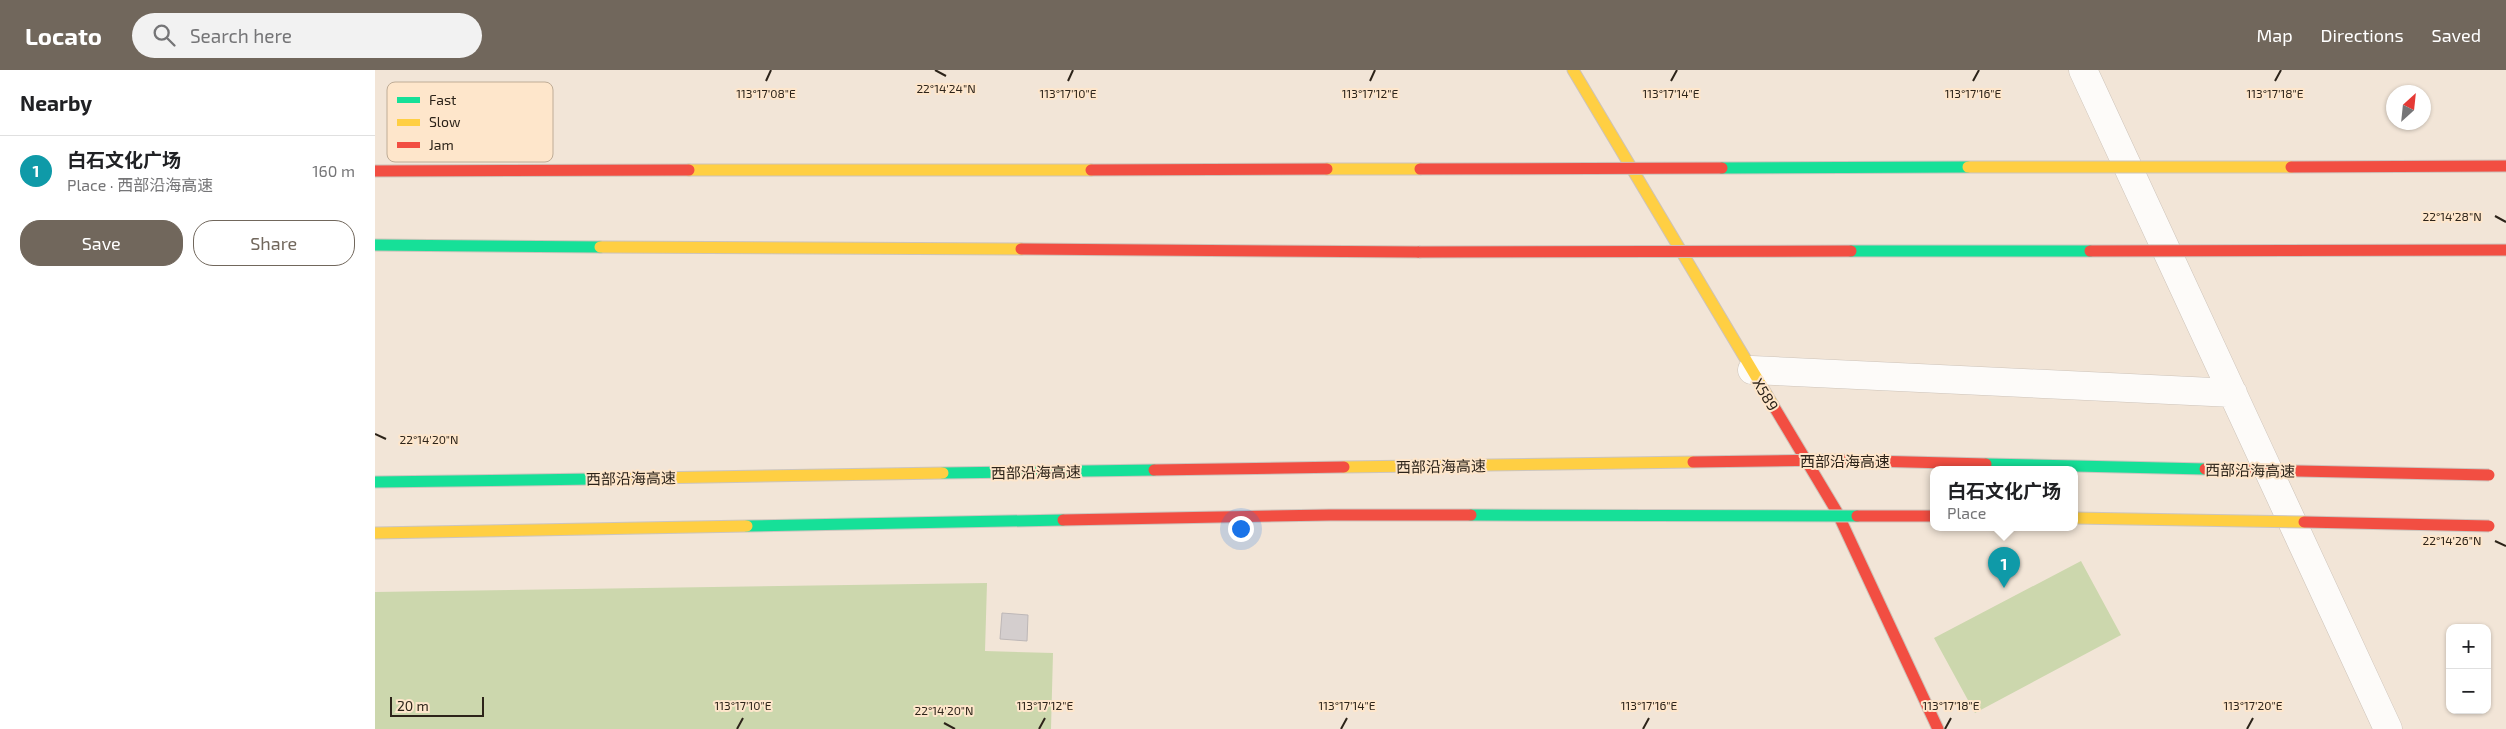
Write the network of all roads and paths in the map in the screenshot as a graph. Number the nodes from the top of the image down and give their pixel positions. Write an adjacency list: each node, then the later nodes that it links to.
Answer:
1 (1573, 70): 7 (main road, X589 / X589)
2 (2083, 70): 8 (street)
3 (2506, 166): 4 (main road, bridge)
4 (375, 171)
5 (375, 245): 6 (main road, bridge)
6 (2506, 250)
7 (1752, 370): 8 (street); 11 (main road, X589 / X589)
8 (2233, 393): 19 (street)
9 (2493, 475): 10 (main road, 西部沿海高速, bridge)
10 (375, 482)
11 (1837, 512): 12 (street); 17 (street); 18 (main road, X589 / X589)
12 (1930, 514)
13 (1930, 514): 16 (main road, bridge)
14 (2078, 518): 15 (main road, bridge)
15 (2493, 526)
16 (375, 534)
17 (375, 538)
18 (1938, 729)
19 (2388, 729)

